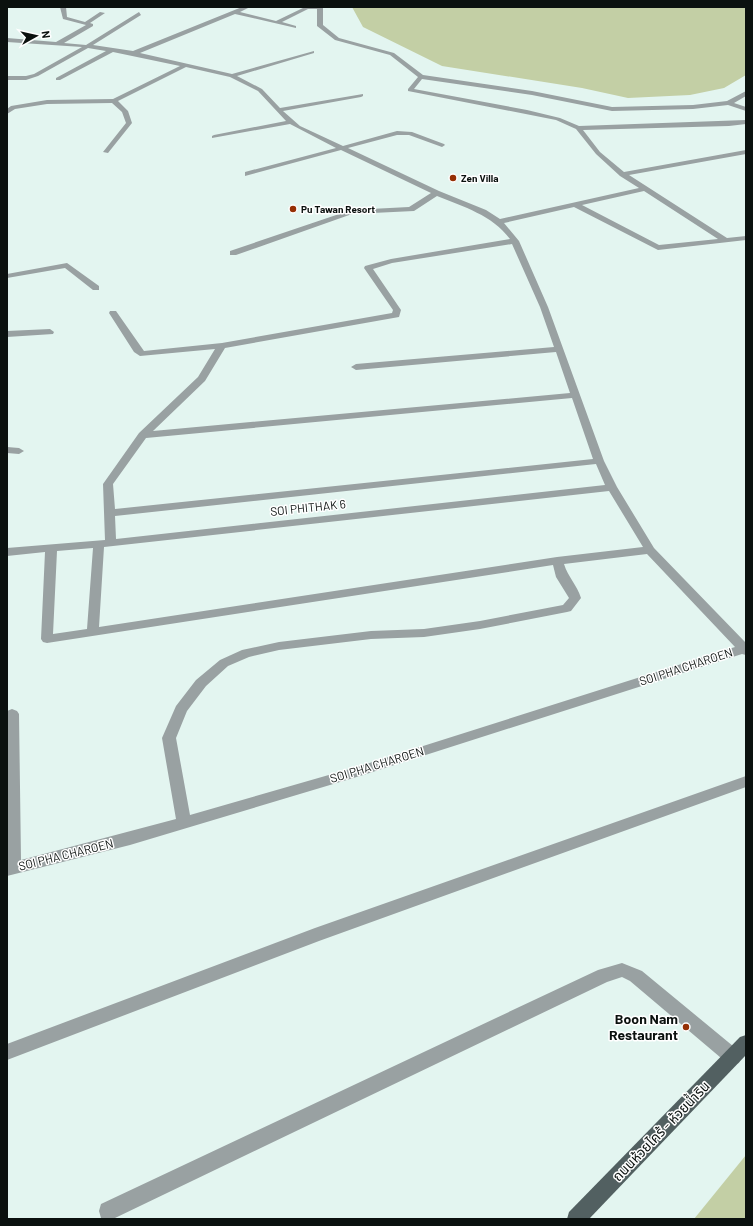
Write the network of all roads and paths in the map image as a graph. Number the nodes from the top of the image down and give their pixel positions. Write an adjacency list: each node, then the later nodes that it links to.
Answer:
1 (63, 7): 7 (street)
2 (247, 7): 4 (street)
3 (320, 7): 8 (street); 18 (street)
4 (234, 12): 8 (street); 15 (street)
5 (102, 13): 7 (street)
6 (139, 14): 12 (street)
7 (86, 23): 11 (street)
8 (276, 23): 9 (street)
9 (294, 28)
10 (7, 40): 11 (street)
11 (56, 45): 12 (street)
12 (85, 46): 13 (street); 19 (street)
13 (112, 50): 15 (street); 20 (street)
14 (312, 52): 17 (street)
15 (134, 53): 16 (street)
16 (186, 65): 17 (street); 23 (street)
17 (232, 76): 27 (street)
18 (421, 77): 24 (street); 31 (street)
19 (7, 78)
20 (58, 79)
21 (746, 93): 24 (street)
22 (361, 96): 27 (street)
23 (114, 101): 25 (street); 35 (street)
24 (729, 103): 26 (street)
25 (10, 107): 28 (street)
26 (746, 109)
27 (278, 110): 29 (street)
28 (7, 112)
29 (292, 122): 32 (street); 34 (street)
30 (746, 122): 31 (street)
31 (578, 128): 38 (street)
32 (214, 137)
33 (442, 145): 34 (street)
34 (341, 148): 37 (street); 40 (street)
35 (106, 152)
36 (746, 152): 38 (street)
37 (248, 174)
38 (623, 174): 39 (street)
39 (644, 189): 41 (street); 44 (street)
40 (436, 194): 42 (street); 46 (street)
41 (574, 204): 42 (street); 44 (street)
42 (499, 222): 45 (street)
43 (746, 238): 44 (street)
44 (725, 240)
45 (515, 241): 52 (street); 53 (street)
46 (233, 253)
47 (7, 276): 48 (street)
48 (96, 288)
49 (113, 313): 52 (street)
50 (50, 332): 51 (street)
51 (7, 334)
52 (222, 346): 56 (street)
53 (560, 349): 54 (street); 55 (street)
54 (356, 367)
55 (576, 395): 56 (street); 59 (street)
56 (143, 435): 61 (street)
57 (7, 450): 58 (street)
58 (19, 451)
59 (598, 461): 60 (street); 61 (street)
60 (612, 487): 62 (street, SOI PHITHAK 6); 64 (street)
61 (110, 513): 62 (street)
62 (105, 544): 63 (street, SOI PHITHAK 6); 67 (street)
63 (51, 548): 65 (street, SOI PHITHAK 6); 67 (street)
64 (650, 550): 66 (street); 68 (street)
65 (7, 552)
66 (557, 561): 67 (street); 71 (street)
67 (93, 631)
68 (745, 650): 71 (street, SOI PHA CHAROEN)
69 (12, 714): 72 (street)
70 (746, 781): 74 (street)
71 (184, 823): 72 (street, SOI PHA CHAROEN)
72 (11, 869)
73 (746, 1043): 75 (main road, ถนนห้วยไคร้ - ห้วยน้ำริน)
74 (7, 1052)
75 (733, 1056): 76 (street); 77 (main road, ถนนห้วยไคร้ - ห้วยน้ำริน)
76 (108, 1211)
77 (576, 1219)

